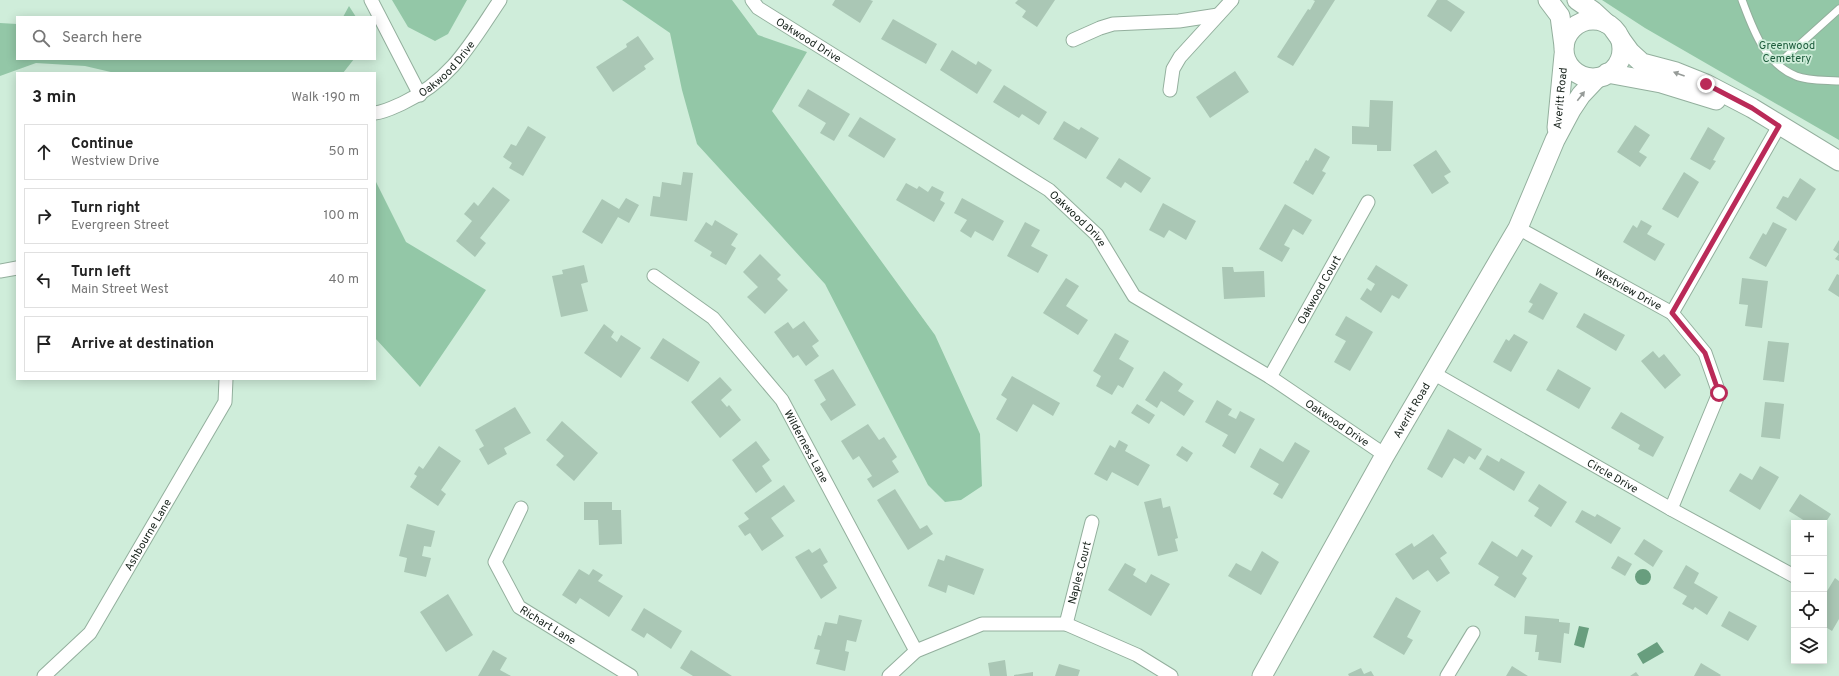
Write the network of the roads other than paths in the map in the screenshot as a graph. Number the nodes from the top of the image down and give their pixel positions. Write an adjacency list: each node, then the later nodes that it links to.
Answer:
1 (371, 0): 17 (street)
2 (500, 0): 17 (street, Oakwood Drive)
3 (752, 0): 30 (street, Oakwood Drive)
4 (1232, 0): 9 (street)
5 (1548, 0): 12 (street)
6 (1577, 0): 10 (street)
7 (1742, 0): 13 (lane)
8 (1839, 9): 13 (lane)
9 (1218, 15): 11 (street); 16 (street)
10 (1610, 27): 12 (street); 14 (street, Averitt Road); 18 (street, one-way to 10)
11 (1073, 40)
12 (1564, 51): 14 (street); 21 (street, Averitt Road)
13 (1778, 64): 15 (lane)
14 (1602, 76): 18 (street); 21 (street, Averitt Road, one-way to 14)
15 (1839, 81)
16 (1170, 90)
17 (420, 95): 19 (street, Oakwood Drive)
18 (1752, 108): 20 (street)
19 (376, 113)
20 (1779, 126): 22 (street); 28 (street)
21 (1555, 140): 24 (street, Averitt Road)
22 (1839, 161)
23 (1368, 202): 30 (street, Oakwood Court)
24 (1518, 228): 28 (street, Westview Drive); 29 (street, Averitt Road)
25 (16, 268): 26 (street)
26 (0, 271)
27 (654, 276): 39 (street, Wilderness Lane)
28 (1672, 313): 34 (street, Westview Drive)
29 (1433, 373): 32 (street, Averitt Road); 34 (street, Circle Drive)
30 (1270, 377): 32 (street, Oakwood Drive)
31 (226, 380): 40 (street, Ashbourne Lane)
32 (1385, 455): 44 (street, Averitt Road)
33 (521, 508): 41 (street, Richart Lane)
34 (1671, 509): 36 (street, Circle Drive)
35 (1092, 522): 37 (street, Naples Court)
36 (1791, 574)
37 (1066, 624): 39 (street); 43 (street)
38 (1473, 633): 45 (street)
39 (916, 651): 42 (street)
40 (44, 676)
41 (630, 676)
42 (890, 676)
43 (1172, 676)
44 (1262, 676)
45 (1447, 676)

